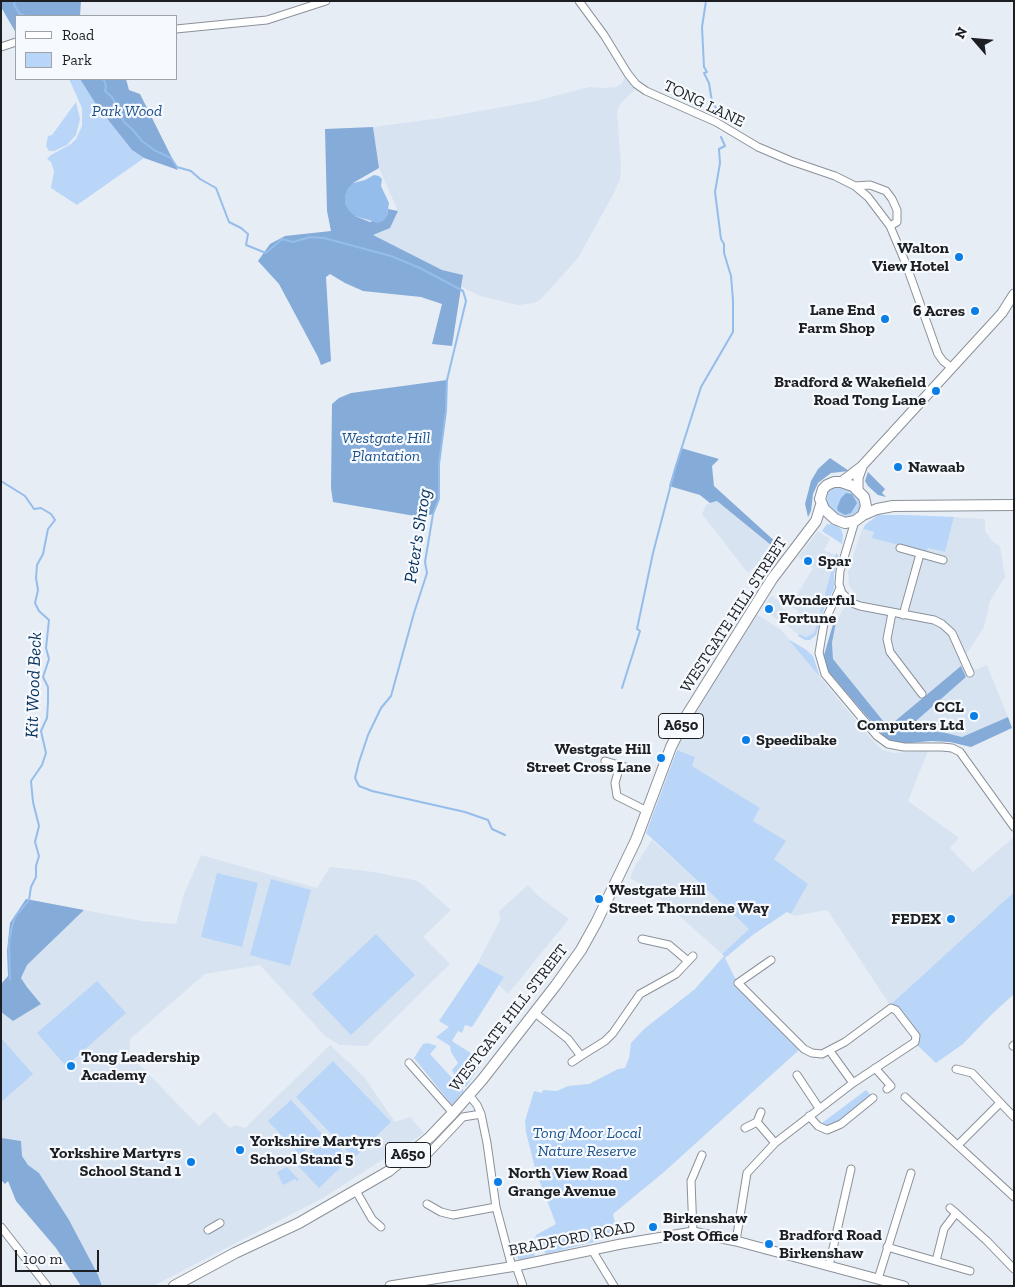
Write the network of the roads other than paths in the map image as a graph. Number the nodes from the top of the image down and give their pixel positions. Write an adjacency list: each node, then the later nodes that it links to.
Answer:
1 (326, 1): 3 (street)
2 (579, 1): 6 (street, TONG LANE)
3 (178, 28)
4 (15, 42): 5 (street)
5 (1, 47)
6 (855, 186): 7 (street, TONG LANE); 7 (street, TONG LANE)
7 (890, 226): 9 (street, TONG LANE)
8 (1014, 294): 9 (main road)
9 (952, 368): 10 (main road)
10 (862, 466): 11 (main road); 12 (main road)
11 (841, 482): 12 (highway); 13 (highway, A650)
12 (861, 494): 15 (highway); 16 (highway)
13 (821, 505): 17 (highway); 18 (highway, WESTGATE HILL STREET / A650)
14 (1014, 505): 15 (highway)
15 (893, 506): 16 (highway)
16 (859, 518): 17 (highway); 19 (street)
17 (838, 520): 18 (highway); 19 (street)
18 (816, 521): 33 (highway, WESTGATE HILL STREET / A650)
19 (848, 540): 23 (street)
20 (900, 548): 21 (street)
21 (920, 554): 22 (street); 27 (street)
22 (943, 560)
23 (840, 588): 24 (street); 25 (street)
24 (846, 598): 25 (street); 26 (street)
25 (830, 611): 34 (street)
26 (892, 612): 27 (street); 29 (street)
27 (903, 614): 28 (street)
28 (970, 673)
29 (922, 694)
30 (605, 761): 31 (street)
31 (620, 765): 32 (street); 33 (street)
32 (630, 768)
33 (647, 811): 37 (highway, WESTGATE HILL STREET / A650)
34 (1014, 827)
35 (642, 939): 39 (street)
36 (771, 960): 42 (street)
37 (535, 1013): 39 (street); 47 (highway, WESTGATE HILL STREET / A650)
38 (832, 1054): 45 (street)
39 (582, 1056): 40 (street)
40 (572, 1062)
41 (409, 1063): 53 (street)
42 (875, 1068): 45 (street); 46 (street)
43 (956, 1070): 50 (street)
44 (797, 1075): 51 (street)
45 (853, 1083): 51 (street)
46 (887, 1089)
47 (469, 1095): 53 (highway, WESTGATE HILL STREET / A650); 54 (street)
48 (905, 1097): 60 (street)
49 (873, 1098): 55 (street)
50 (1000, 1103): 56 (street); 60 (street)
51 (819, 1108): 55 (street)
52 (761, 1112): 57 (street)
53 (454, 1113): 65 (highway, WESTGATE HILL STREET / A650)
54 (481, 1114): 62 (street); 68 (street)
55 (809, 1116): 59 (street)
56 (1014, 1117)
57 (757, 1122): 58 (street); 59 (street)
58 (745, 1128)
59 (775, 1143): 76 (street)
60 (958, 1146): 66 (street)
61 (702, 1155): 75 (street)
62 (426, 1156)
63 (851, 1168): 80 (street)
64 (912, 1177): 77 (street)
65 (356, 1191): 72 (street); 86 (highway, WESTGATE HILL STREET / A650)
66 (1014, 1197)
67 (427, 1204): 68 (street)
68 (496, 1207): 81 (street)
69 (950, 1208): 70 (street)
70 (956, 1213): 79 (street); 83 (street)
71 (220, 1223): 74 (street)
72 (381, 1227)
73 (1, 1228): 85 (street)
74 (208, 1230)
75 (693, 1232): 76 (main road, BRADFORD ROAD); 78 (main road, BRADFORD ROAD)
76 (736, 1241): 80 (main road, BRADFORD ROAD)
77 (887, 1248): 79 (street); 84 (street)
78 (592, 1250): 81 (main road, BRADFORD ROAD); 89 (street)
79 (936, 1261): 82 (street)
80 (829, 1266): 84 (main road, BRADFORD ROAD)
81 (514, 1267): 87 (main road, BRADFORD ROAD); 88 (street)
82 (966, 1268)
83 (1014, 1269)
84 (878, 1279): 90 (main road, BRADFORD ROAD)
85 (45, 1285)
86 (174, 1286)
87 (390, 1286)
88 (523, 1286)
89 (614, 1286)
90 (904, 1286)

